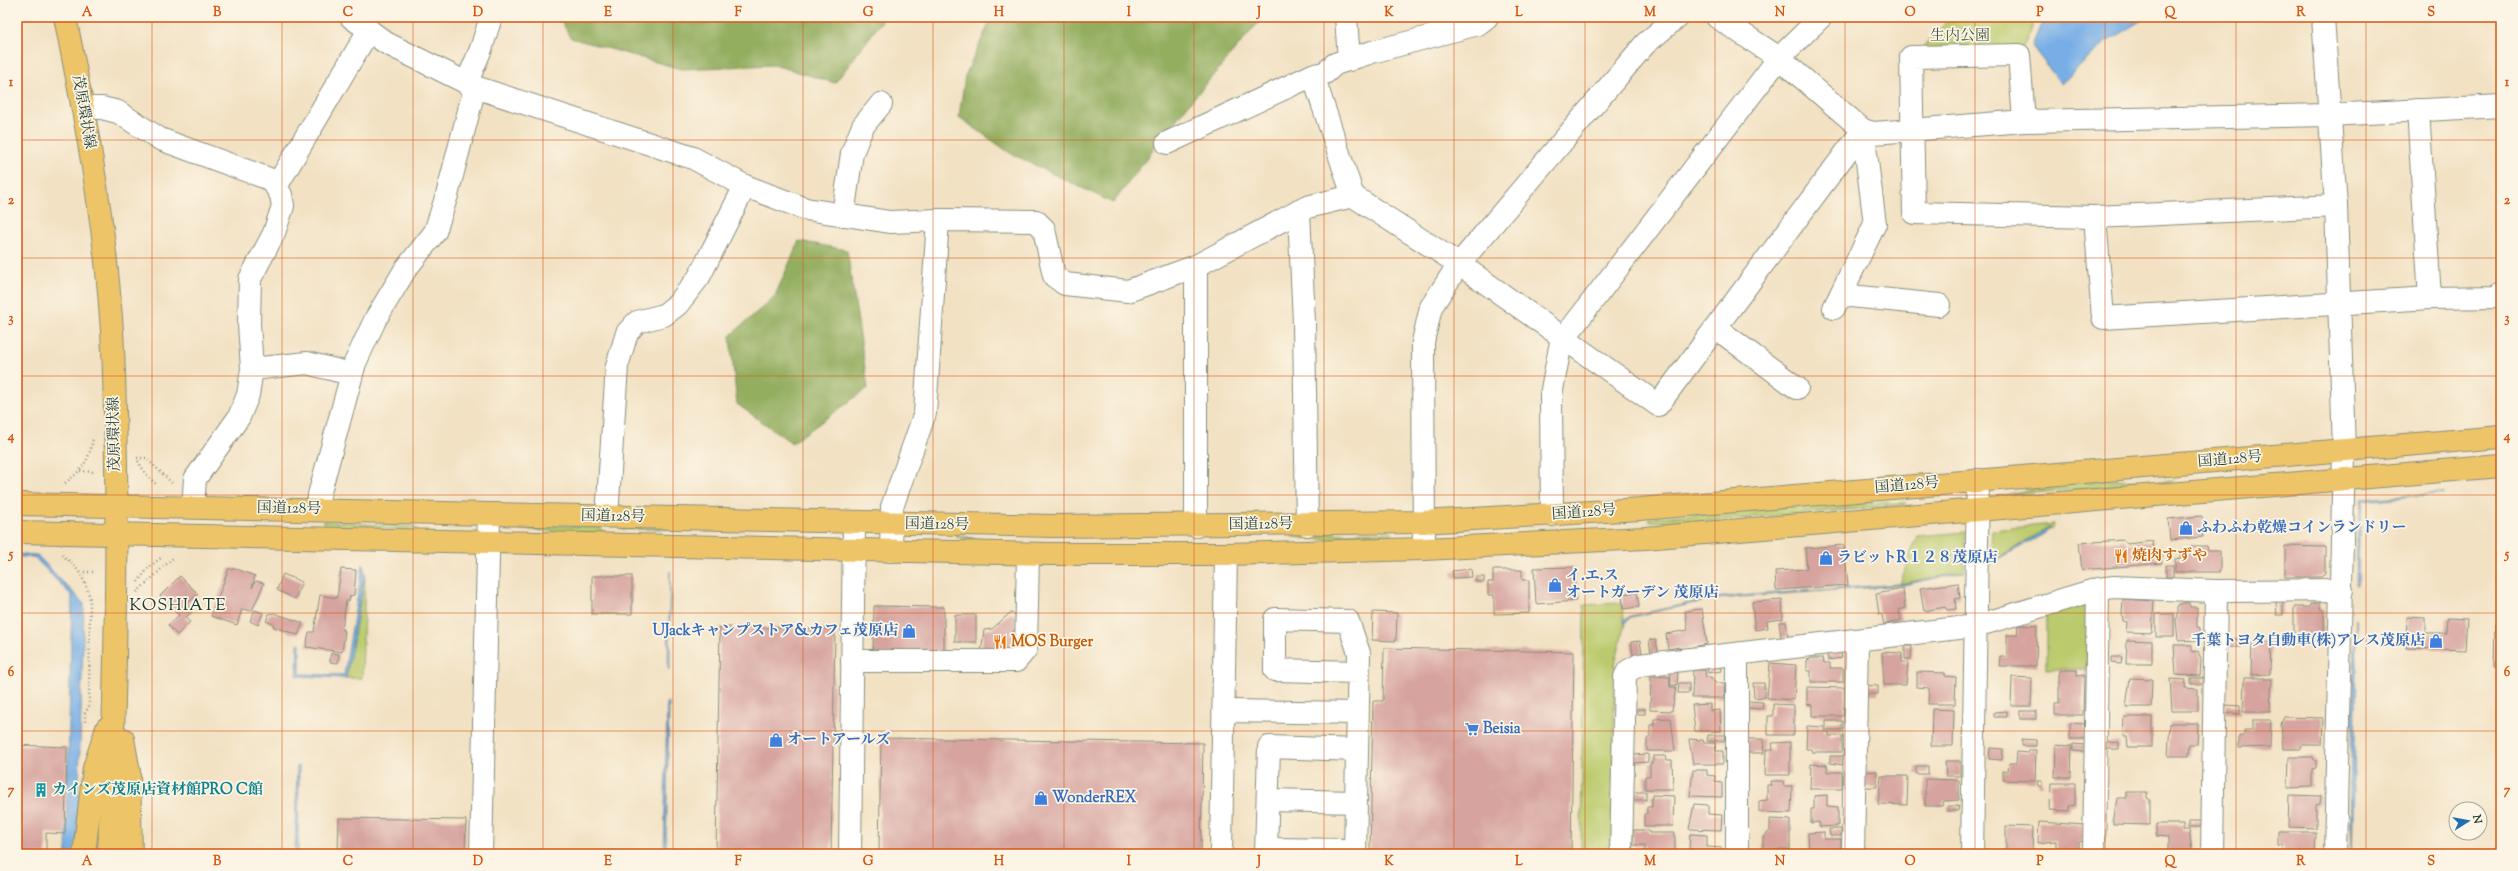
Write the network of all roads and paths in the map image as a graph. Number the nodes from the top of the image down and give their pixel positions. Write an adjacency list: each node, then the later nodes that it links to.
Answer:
1 (65, 17): 17 (main road, 茂原環状線)
2 (351, 17): 10 (street)
3 (491, 17): 14 (street)
4 (1346, 17): 12 (street)
5 (1488, 17): 12 (street)
6 (1677, 17): 32 (street)
7 (1717, 17): 11 (street)
8 (1821, 17): 11 (street)
9 (2323, 17): 19 (street)
10 (369, 30): 14 (street); 25 (street)
11 (1779, 58): 21 (street); 39 (street)
12 (1349, 60): 13 (street)
13 (1313, 75): 23 (street); 26 (street)
14 (471, 85): 24 (street); 41 (street)
15 (881, 104): 29 (street)
16 (2501, 106): 18 (street)
17 (83, 108): 25 (street); 53 (main road, 茂原環状線)
18 (2418, 110): 19 (street); 35 (street)
19 (2329, 115): 20 (street); 27 (street)
20 (2024, 121): 22 (street); 22 (street)
21 (1863, 130): 22 (street); 36 (street); 38 (street)
22 (1912, 130): 30 (street)
23 (1167, 143)
24 (745, 186): 29 (street); 59 (street)
25 (276, 187): 40 (street)
26 (1353, 196): 28 (street); 32 (street)
27 (2336, 206): 30 (street); 37 (street)
28 (1299, 211): 33 (street); 63 (street)
29 (843, 215): 31 (street)
30 (2095, 217): 37 (street)
31 (938, 220): 33 (street); 62 (street)
32 (1458, 264): 39 (street); 60 (street)
33 (1196, 266): 64 (street)
34 (2501, 293): 35 (street)
35 (2430, 298): 37 (street)
36 (1939, 305)
37 (2341, 305): 45 (street)
38 (1716, 328): 39 (street); 42 (street)
39 (1564, 338): 58 (street)
40 (252, 369): 41 (street); 54 (street)
41 (351, 374): 55 (street)
42 (1797, 388)
43 (93, 431): 50 (path)
44 (2501, 437): 45 (main road, 国道128号)
45 (2344, 450): 48 (street); 49 (main road, 国道128号)
46 (137, 458): 51 (path)
47 (2501, 466): 48 (main road, 国道128号)
48 (2344, 478): 56 (main road, 国道128号); 78 (street)
49 (1978, 480): 56 (street); 58 (main road, 国道128号)
50 (58, 485)
51 (178, 490)
52 (17, 504): 53 (main road, 国道128号)
53 (117, 506): 54 (main road, 国道128号); 66 (main road, 茂原環状線)
54 (193, 507): 55 (main road, 国道128号)
55 (318, 510): 57 (main road, 国道128号)
56 (1978, 510): 68 (main road, 国道128号); 81 (street)
57 (489, 514): 59 (main road, 国道128号); 67 (street)
58 (1552, 515): 60 (main road, 国道128号)
59 (607, 516): 61 (main road, 国道128号)
60 (1423, 522): 63 (main road, 国道128号); 68 (street)
61 (854, 523): 62 (main road, 国道128号); 69 (street)
62 (890, 524): 64 (main road, 国道128号); 70 (street)
63 (1307, 525): 64 (main road, 国道128号)
64 (1196, 526)
65 (17, 532): 66 (main road, 国道128号)
66 (117, 534): 67 (main road, 国道128号); 87 (main road, 茂原環状線)
67 (487, 542): 69 (main road, 国道128号); 98 (street)
68 (1424, 549): 75 (main road, 国道128号)
69 (854, 550): 70 (main road, 国道128号); 84 (street)
70 (890, 551): 74 (main road, 国道128号)
71 (56, 552): 86 (path)
72 (177, 553): 76 (path)
73 (168, 554): 80 (path)
74 (1028, 554): 75 (main road, 国道128号); 84 (street)
75 (1226, 554): 88 (street)
76 (140, 589)
77 (2098, 589): 79 (street); 81 (street); 105 (street)
78 (2342, 590): 79 (street); 107 (street)
79 (2216, 591): 106 (street)
80 (134, 595)
81 (1976, 626): 82 (street); 104 (street)
82 (1857, 640): 83 (street); 103 (street)
83 (1737, 654): 101 (street); 102 (street)
84 (852, 661): 99 (street)
85 (1358, 672): 89 (street)
86 (89, 706)
87 (115, 707): 95 (main road); 96 (main road, 茂原環状線); 97 (main road)
88 (1224, 710): 89 (street); 100 (street)
89 (1357, 713): 90 (street)
90 (1357, 750): 91 (street); 92 (street)
91 (1268, 800): 92 (street); 93 (street)
92 (1356, 802): 94 (street)
93 (1266, 851): 94 (street)
94 (1355, 852)
95 (84, 854)
96 (109, 854)
97 (131, 854)
98 (481, 854)
99 (850, 854)
100 (1221, 854)
101 (1621, 854)
102 (1737, 854)
103 (1853, 854)
104 (1972, 854)
105 (2094, 854)
106 (2212, 854)
107 (2335, 854)

